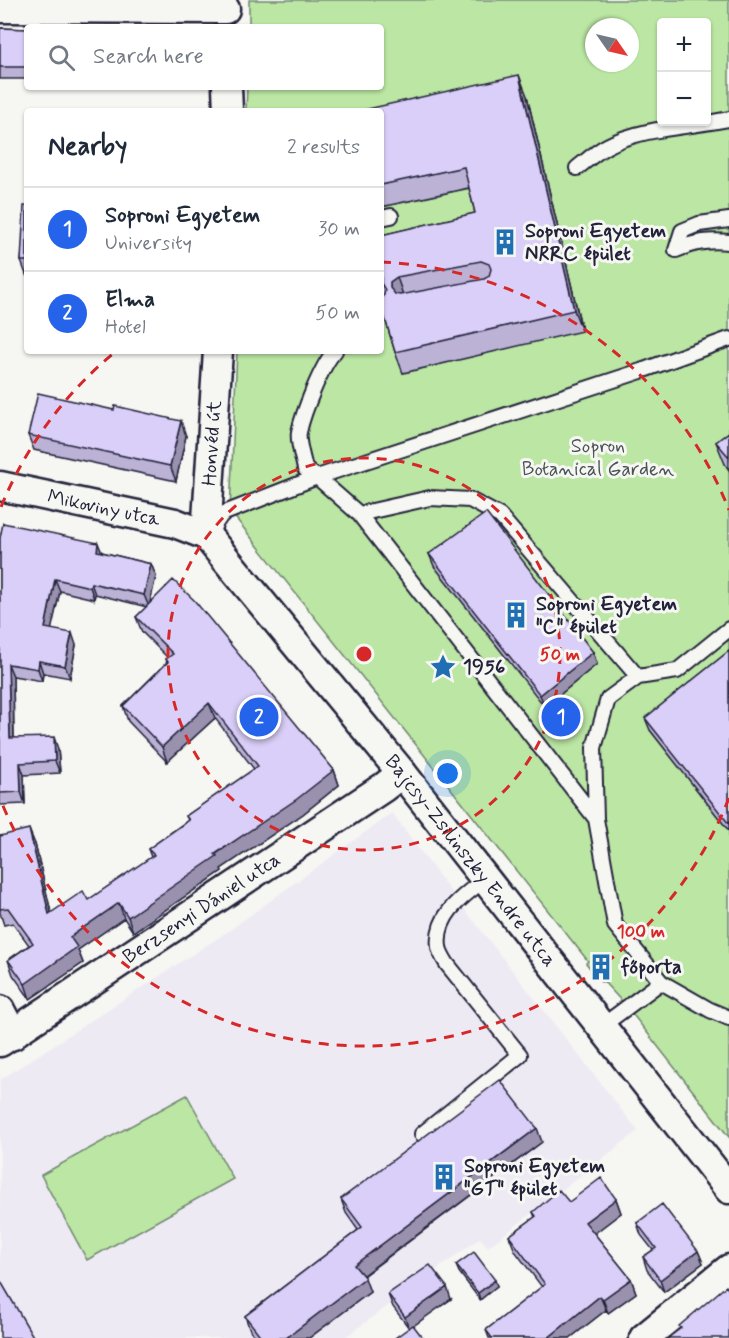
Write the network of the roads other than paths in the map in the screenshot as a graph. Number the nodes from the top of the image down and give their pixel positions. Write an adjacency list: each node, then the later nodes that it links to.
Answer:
1 (0, 8): 2 (street)
2 (226, 12)
3 (227, 90): 4 (street)
4 (228, 108)
5 (729, 119): 6 (lane)
6 (577, 168)
7 (729, 220): 8 (lane)
8 (729, 242)
9 (729, 339): 12 (lane)
10 (218, 354): 15 (street, Honvéd út)
11 (332, 354): 12 (lane)
12 (317, 477): 14 (lane); 15 (lane)
13 (0, 486): 15 (street, Mikoviny utca)
14 (358, 514): 17 (lane); 19 (lane)
15 (206, 535): 18 (street, Bajcsy-Zsilinszky Endre utca)
16 (729, 629): 17 (lane)
17 (638, 677): 19 (lane)
18 (402, 773): 20 (street, Bajcsy-Zsilinszky Endre utca); 25 (street, Berzsenyi Dániel utca)
19 (596, 819): 21 (lane)
20 (485, 879): 24 (street, Bajcsy-Zsilinszky Endre utca); 26 (lane)
21 (661, 982): 23 (lane); 24 (lane)
22 (0, 1010): 25 (street)
23 (729, 1018)
24 (602, 1026): 27 (street, Bajcsy-Zsilinszky Endre utca)
25 (6, 1038)
26 (422, 1134)
27 (729, 1189)
28 (729, 1269): 29 (street)
29 (644, 1338)

